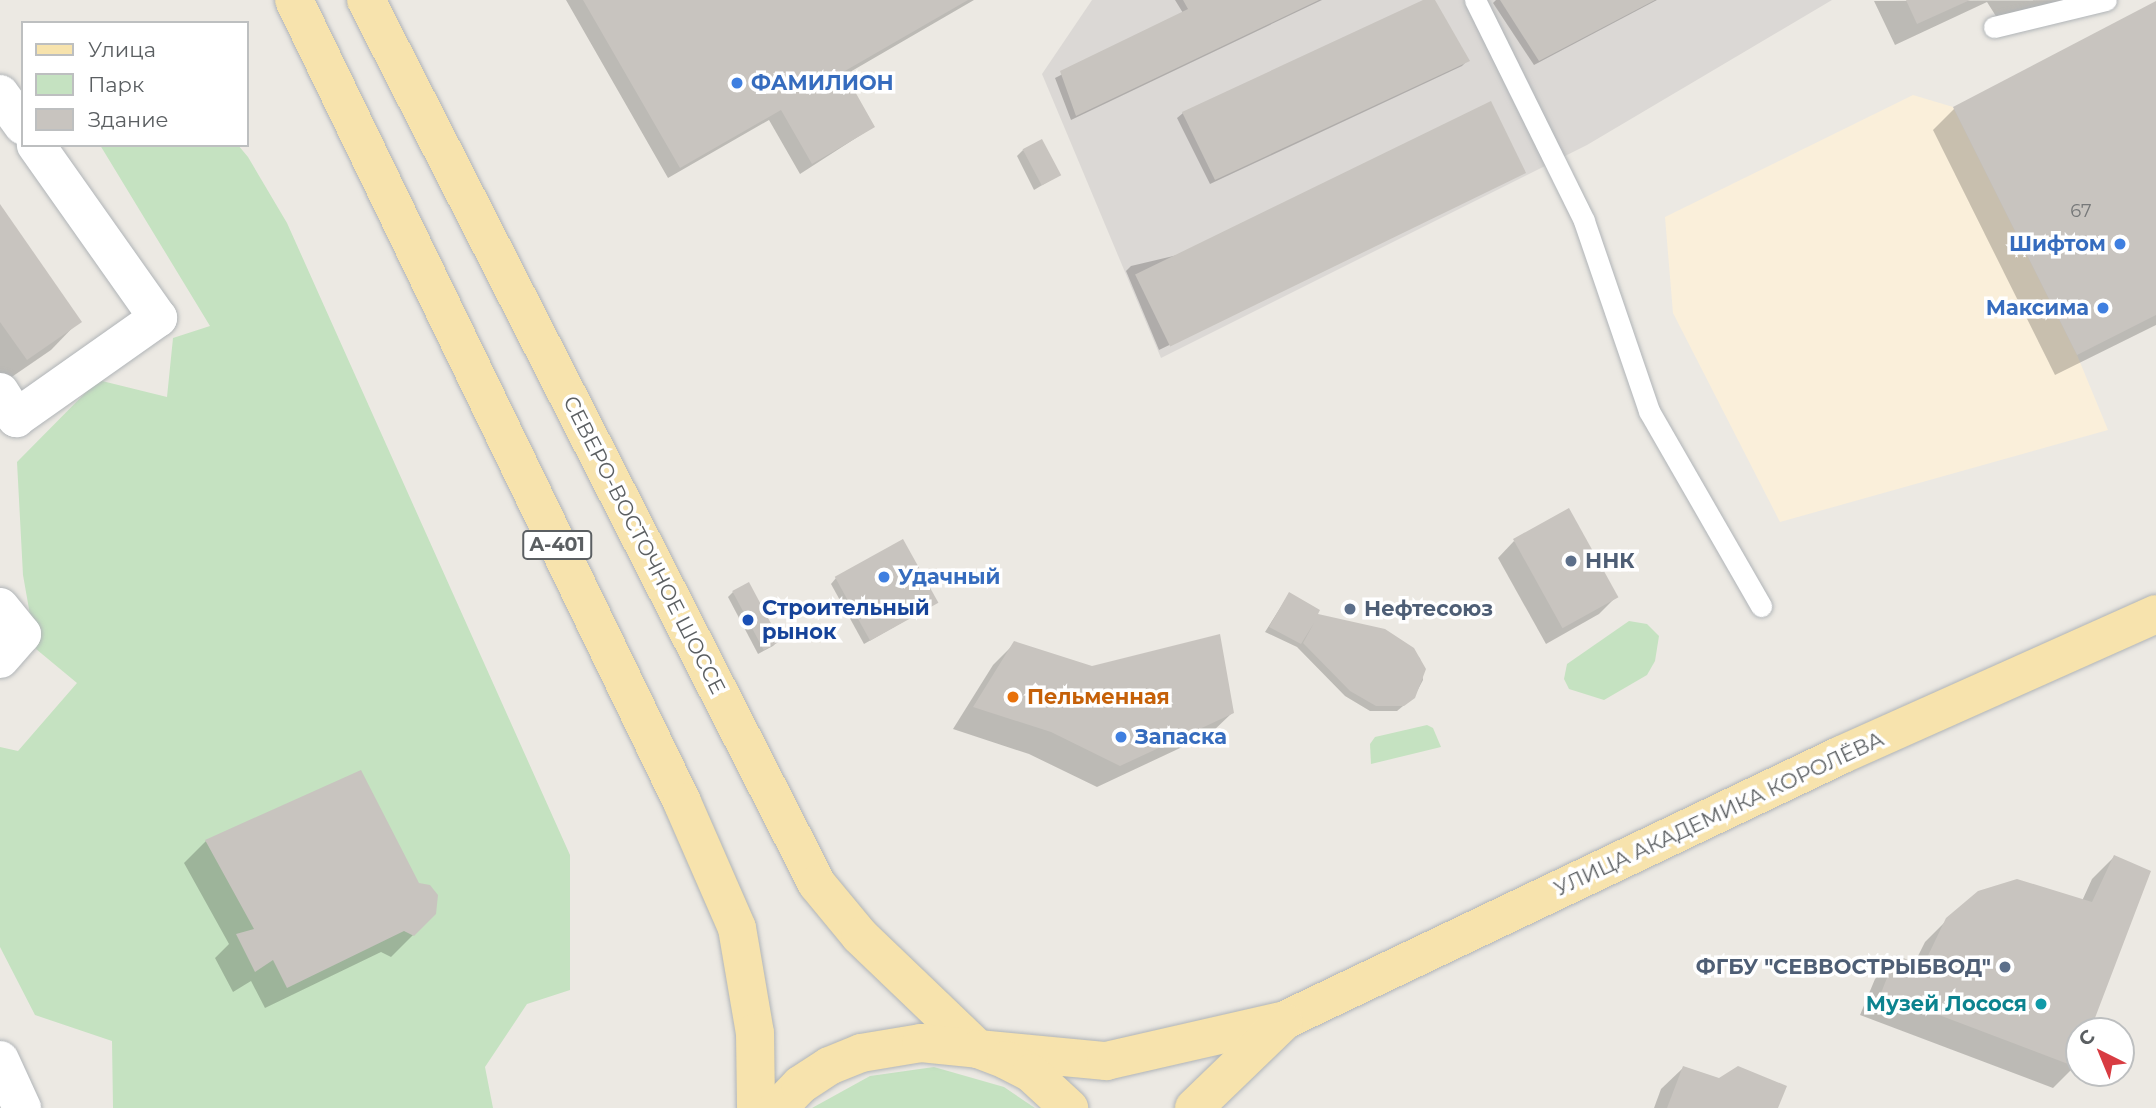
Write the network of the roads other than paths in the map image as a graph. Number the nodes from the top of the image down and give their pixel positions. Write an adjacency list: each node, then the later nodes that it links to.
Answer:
1 (294, 0): 18 (main road, А-401)
2 (366, 0): 15 (main road, СЕВЕРО-ВОСТОЧНОЕ ШОССЕ)
3 (1475, 0): 10 (lane)
4 (2106, 0): 5 (lane)
5 (1994, 27)
6 (0, 94): 7 (street)
7 (21, 123)
8 (37, 147): 9 (street)
9 (0, 392)
10 (1761, 606)
11 (0, 607): 13 (street)
12 (2156, 614): 14 (main road, УЛИЦА АКАДЕМИКА КОРОЛЁВА)
13 (0, 659)
14 (1285, 1020): 15 (main road, УЛИЦА АКАДЕМИКА КОРОЛЁВА); 21 (main road, УЛИЦА АКАДЕМИКА КОРОЛЁВА)
15 (978, 1049): 19 (main road, УЛИЦА АКАДЕМИКА КОРОЛЁВА); 20 (main road)
16 (0, 1060): 17 (street)
17 (22, 1108)
18 (756, 1108)
19 (778, 1108)
20 (1069, 1108)
21 (1194, 1108)

